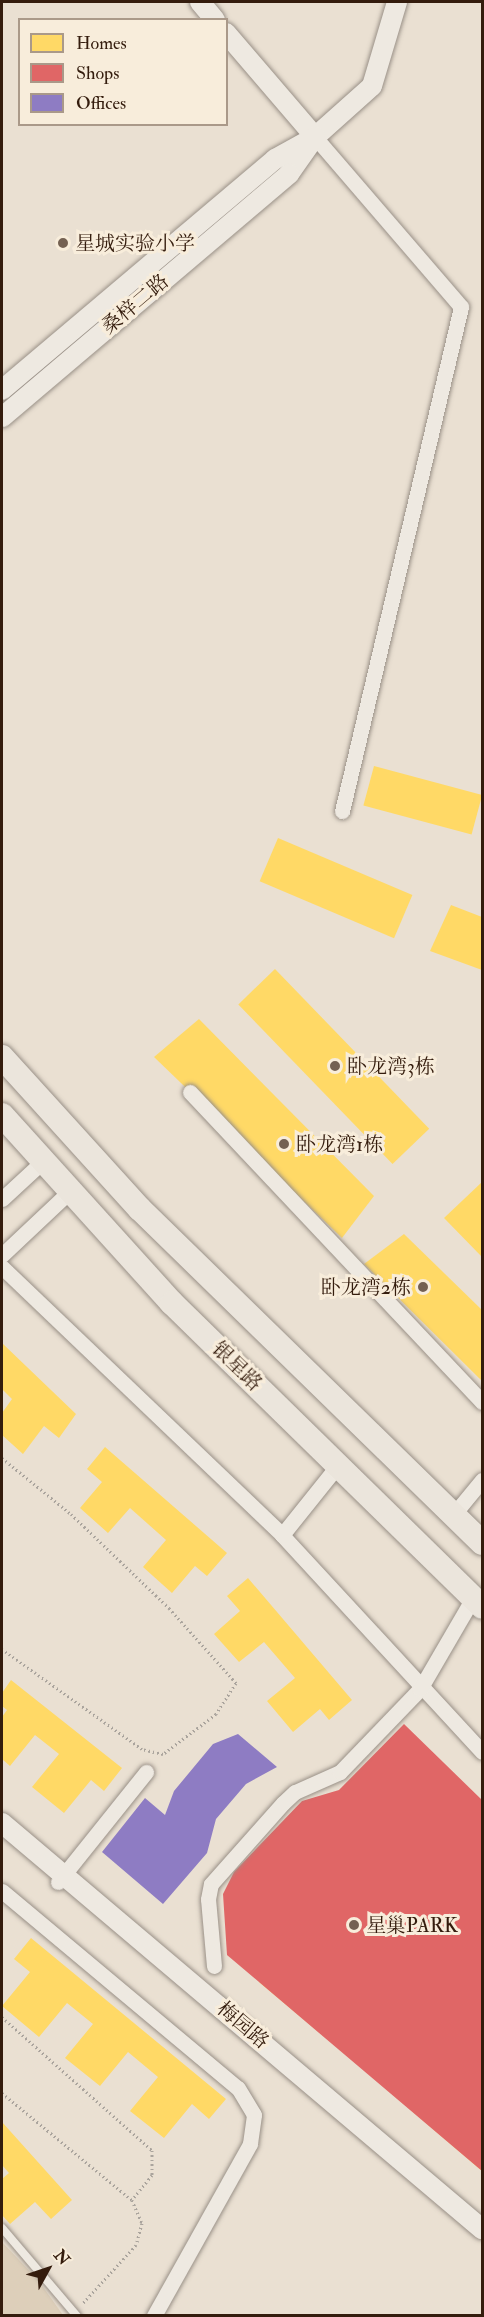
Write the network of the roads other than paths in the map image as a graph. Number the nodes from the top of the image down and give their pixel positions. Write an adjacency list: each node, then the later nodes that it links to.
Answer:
1 (200, 2): 3 (street)
2 (397, 2): 5 (street, 桑梓二路)
3 (213, 18)
4 (228, 35): 5 (street)
5 (315, 137): 6 (street, 桑梓二路); 7 (street, 桑梓二路); 8 (street)
6 (2, 390)
7 (2, 417)
8 (342, 811)
9 (2, 1057): 20 (main road)
10 (190, 1092): 17 (street)
11 (2, 1115): 12 (main road, 银星路)
12 (43, 1161): 13 (main road, 银星路); 14 (street)
13 (70, 1191): 15 (street); 18 (main road, 银星路)
14 (2, 1199)
15 (2, 1255)
16 (2, 1267): 21 (street)
17 (483, 1402)
18 (338, 1465): 21 (street); 23 (main road, 银星路)
19 (483, 1480): 20 (street)
20 (453, 1514): 22 (main road)
21 (282, 1535): 24 (street)
22 (483, 1543)
23 (478, 1602): 24 (street)
24 (420, 1689): 25 (street); 31 (street)
25 (483, 1752)
26 (146, 1772): 29 (street)
27 (2, 1823): 29 (street, 梅园路)
28 (2, 1834): 29 (street, 梅园路)
29 (61, 1878): 33 (street, 梅园路); 34 (street, 梅园路)
30 (2, 1891): 36 (street)
31 (214, 1966)
32 (2, 2228): 35 (lane)
33 (483, 2229)
34 (483, 2240)
35 (76, 2314)
36 (154, 2316)

